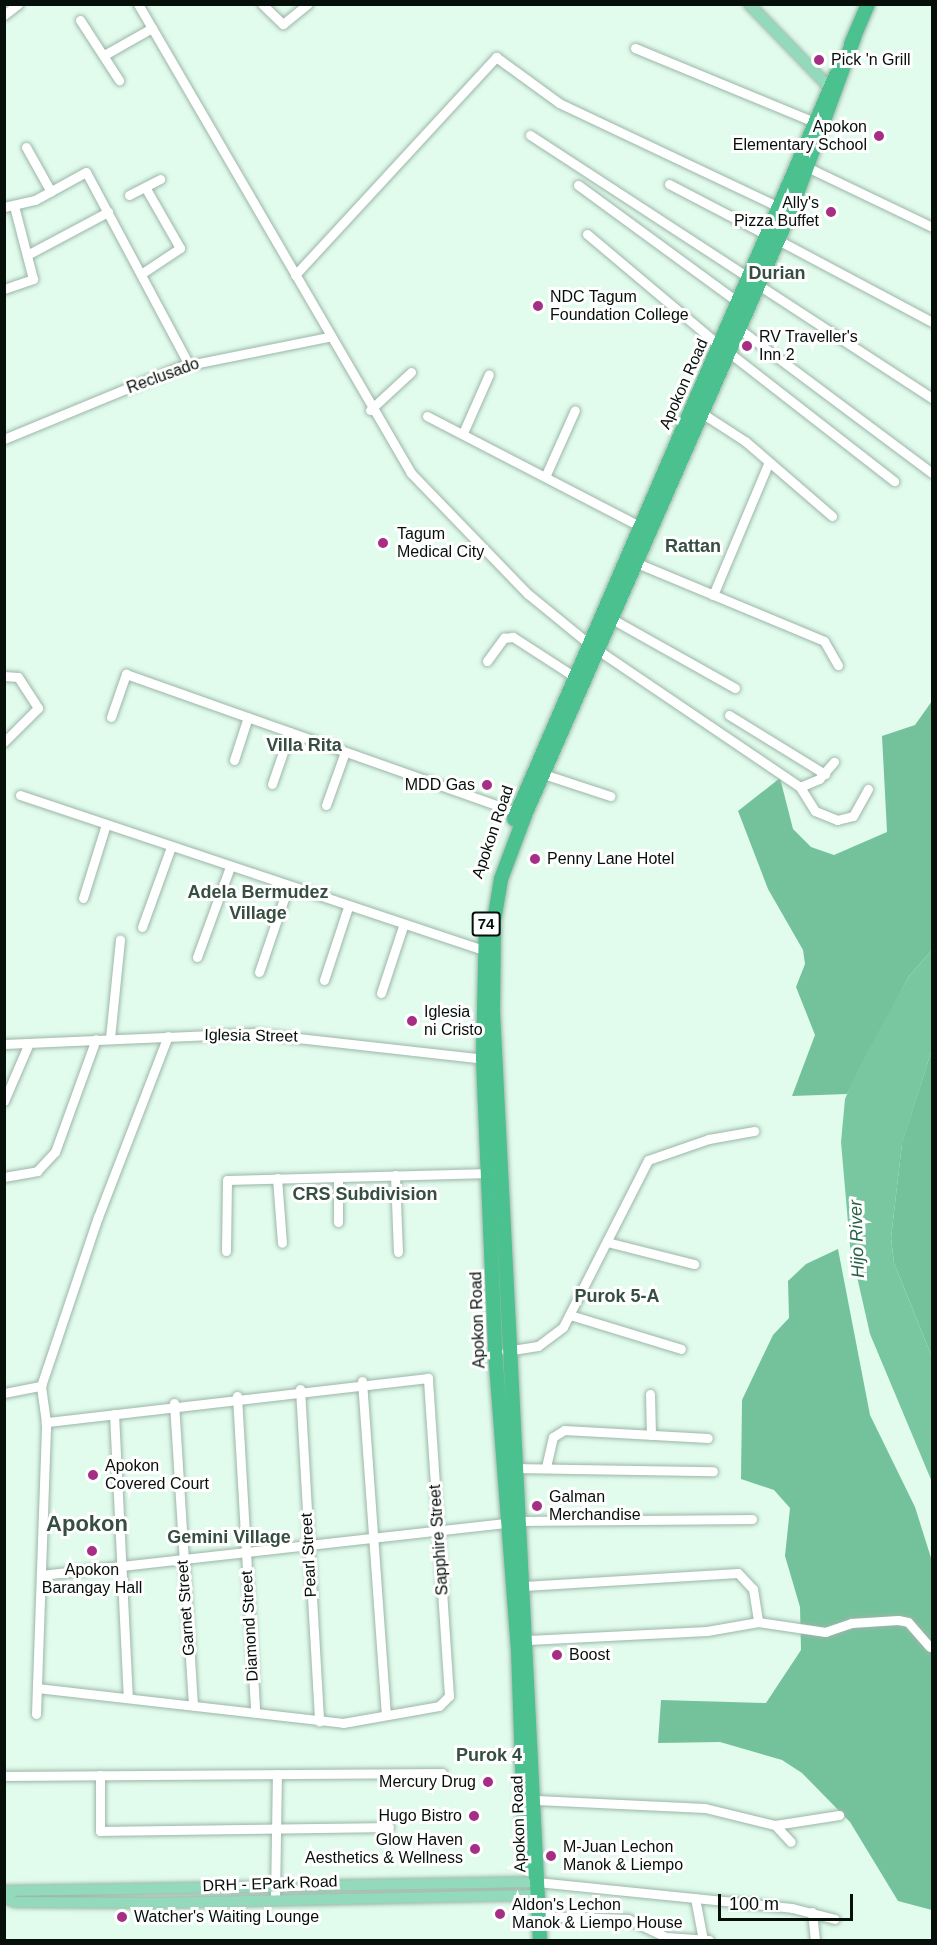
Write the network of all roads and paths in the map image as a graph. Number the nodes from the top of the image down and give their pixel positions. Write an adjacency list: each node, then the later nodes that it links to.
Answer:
1 (18, 4): 7 (street)
2 (138, 4): 9 (street)
3 (262, 4): 4 (street)
4 (308, 4)
5 (749, 4): 13 (main road)
6 (868, 4): 13 (highway, Apokon Road / 74)
7 (4, 15)
8 (80, 20): 11 (street)
9 (152, 28): 11 (street); 32 (street)
10 (635, 48): 14 (street)
11 (106, 54): 12 (street)
12 (119, 80)
13 (833, 91): 14 (highway, Apokon Road / 74)
14 (820, 125): 17 (highway, Apokon Road / 74); 25 (highway, Apokon Road / 74)
15 (531, 135): 33 (street)
16 (26, 147): 22 (street)
17 (809, 168): 25 (highway, Apokon Road / 74); 27 (street)
18 (160, 179): 21 (street)
19 (669, 184): 29 (street)
20 (578, 185): 35 (street)
21 (145, 187): 23 (street); 31 (street)
22 (51, 192): 24 (street); 26 (street)
23 (129, 195)
24 (9, 206): 30 (street)
25 (786, 211): 29 (highway, Apokon Road / 74); 32 (street)
26 (108, 212): 30 (street); 31 (street)
27 (933, 227)
28 (587, 234): 39 (street)
29 (773, 238): 33 (highway, Apokon Road / 74); 36 (street)
30 (27, 255): 34 (street)
31 (141, 274): 40 (street)
32 (295, 275): 38 (street)
33 (753, 281): 35 (highway, Apokon Road / 74); 37 (highway, Apokon Road / 74); 43 (street)
34 (4, 289)
35 (739, 303): 39 (highway, Apokon Road / 74)
36 (933, 322)
37 (738, 328): 39 (highway, Apokon Road / 74); 51 (street)
38 (328, 337): 40 (street, Reclusado); 44 (street)
39 (723, 348): 46 (highway, Apokon Road / 74); 53 (street)
40 (189, 363): 49 (street, Reclusado)
41 (411, 372): 44 (street)
42 (489, 374): 48 (street)
43 (933, 398)
44 (370, 410): 59 (street)
45 (575, 410): 52 (street)
46 (697, 410): 50 (street); 55 (highway, Apokon Road / 74)
47 (427, 416): 48 (street)
48 (463, 434): 52 (street)
49 (4, 439)
50 (769, 462): 54 (street); 57 (street)
51 (933, 473)
52 (545, 477): 55 (street)
53 (894, 481)
54 (832, 516)
55 (645, 528): 56 (highway, Apokon Road / 74)
56 (631, 561): 57 (street); 58 (highway, Apokon Road / 74); 59 (highway, Apokon Road / 74)
57 (713, 595): 61 (street)
58 (612, 619): 59 (highway, Apokon Road / 74); 64 (street)
59 (594, 647): 63 (highway, Apokon Road / 74); 76 (street)
60 (487, 662): 63 (street)
61 (838, 665)
62 (4, 676): 69 (street)
63 (578, 679): 73 (highway, Apokon Road / 74); 81 (highway, Apokon Road / 74)
64 (735, 688)
65 (729, 715): 74 (street)
66 (111, 717): 67 (street)
67 (248, 717): 68 (street); 71 (street)
68 (290, 732): 70 (street); 75 (street)
69 (4, 742)
70 (345, 752): 80 (street); 81 (street)
71 (234, 760)
72 (834, 762): 74 (street)
73 (543, 774): 79 (street); 81 (highway, Apokon Road / 74)
74 (825, 774): 76 (street)
75 (272, 784)
76 (800, 787): 77 (street)
77 (868, 789)
78 (20, 795): 82 (street)
79 (610, 796)
80 (326, 805)
81 (521, 814): 91 (highway, Apokon Road / 74)
82 (106, 824): 83 (street); 86 (street)
83 (171, 846): 84 (street); 89 (street)
84 (230, 867): 85 (street); 92 (street)
85 (288, 887): 87 (street); 93 (street)
86 (83, 898)
87 (348, 907): 88 (street); 94 (street)
88 (403, 926): 91 (street); 95 (street)
89 (142, 927)
90 (120, 940): 97 (street)
91 (489, 952): 101 (highway, Apokon Road / 74)
92 (197, 957)
93 (259, 972)
94 (324, 980)
95 (381, 993)
96 (168, 1036): 97 (street, Iglesia Street); 101 (street, Iglesia Street); 119 (street)
97 (110, 1038): 98 (street, Iglesia Street)
98 (96, 1039): 99 (street, Iglesia Street); 106 (street)
99 (29, 1043): 100 (street, Iglesia Street); 102 (street)
100 (4, 1044)
101 (489, 1059): 104 (highway, Apokon Road / 74)
102 (4, 1101)
103 (754, 1131): 110 (street)
104 (496, 1173): 105 (street); 117 (highway, Apokon Road / 74)
105 (395, 1175): 107 (street); 113 (street)
106 (4, 1177)
107 (338, 1177): 108 (street); 109 (street)
108 (277, 1178): 111 (street); 112 (street)
109 (338, 1222)
110 (607, 1242): 114 (street); 115 (street)
111 (282, 1243)
112 (226, 1251)
113 (398, 1252)
114 (694, 1264)
115 (570, 1315): 116 (street); 117 (street)
116 (681, 1349)
117 (501, 1351): 130 (highway, Apokon Road / 74)
118 (362, 1381): 120 (street); 134 (street, Sapphire Street); 135 (street)
119 (41, 1386): 121 (street); 126 (street)
120 (300, 1389): 123 (street); 136 (street, Pearl Street)
121 (4, 1393)
122 (650, 1394): 127 (street)
123 (237, 1396): 124 (street); 137 (street, Diamond Street)
124 (174, 1403): 125 (street); 138 (street, Garnet Street)
125 (114, 1414): 126 (street); 139 (street)
126 (46, 1422): 140 (street)
127 (651, 1435): 128 (street); 129 (street)
128 (708, 1438)
129 (546, 1467): 130 (street); 131 (street)
130 (511, 1468): 133 (highway, Apokon Road / 74)
131 (713, 1471)
132 (752, 1519): 133 (street)
133 (516, 1521): 134 (street); 141 (highway, Apokon Road / 74); 163 (highway, Apokon Road / 74)
134 (438, 1532): 135 (street); 150 (street, Sapphire Street)
135 (373, 1540): 136 (street); 150 (street)
136 (309, 1547): 137 (street); 151 (street, Pearl Street)
137 (246, 1555): 138 (street); 148 (street, Diamond Street)
138 (183, 1561): 139 (street); 147 (street, Garnet Street)
139 (122, 1566): 140 (street); 146 (street)
140 (41, 1575): 145 (street)
141 (524, 1586): 142 (street); 143 (highway, Apokon Road / 74)
142 (758, 1622): 143 (street); 144 (street)
143 (528, 1640): 156 (highway, Apokon Road / 74)
144 (930, 1647)
145 (37, 1688): 146 (street); 149 (street)
146 (128, 1698): 147 (street)
147 (193, 1705): 148 (street)
148 (255, 1712): 151 (street)
149 (36, 1714)
150 (386, 1714): 151 (street)
151 (319, 1721)
152 (442, 1773): 153 (street)
153 (277, 1774): 154 (street); 160 (street)
154 (100, 1775): 155 (street); 160 (street)
155 (4, 1776)
156 (536, 1800): 158 (street); 163 (highway, Apokon Road / 74)
157 (839, 1815): 158 (street)
158 (775, 1825): 161 (street)
159 (389, 1827): 160 (street)
160 (276, 1828): 162 (street)
161 (791, 1842)
162 (274, 1883): 163 (main road, DRH - EPark Road); 164 (main road, DRH - EPark Road); 166 (street)
163 (538, 1888): 166 (main road, DRH - EPark Road); 167 (street); 169 (highway, Apokon Road / 74)
164 (4, 1891)
165 (4, 1897): 166 (main road, DRH - EPark Road)
166 (274, 1898)
167 (695, 1898): 168 (street); 171 (street)
168 (812, 1912): 170 (street); 173 (street)
169 (539, 1916): 171 (street); 172 (highway, Apokon Road / 74)
170 (835, 1918)
171 (706, 1940)
172 (540, 1941)
173 (815, 1941)

